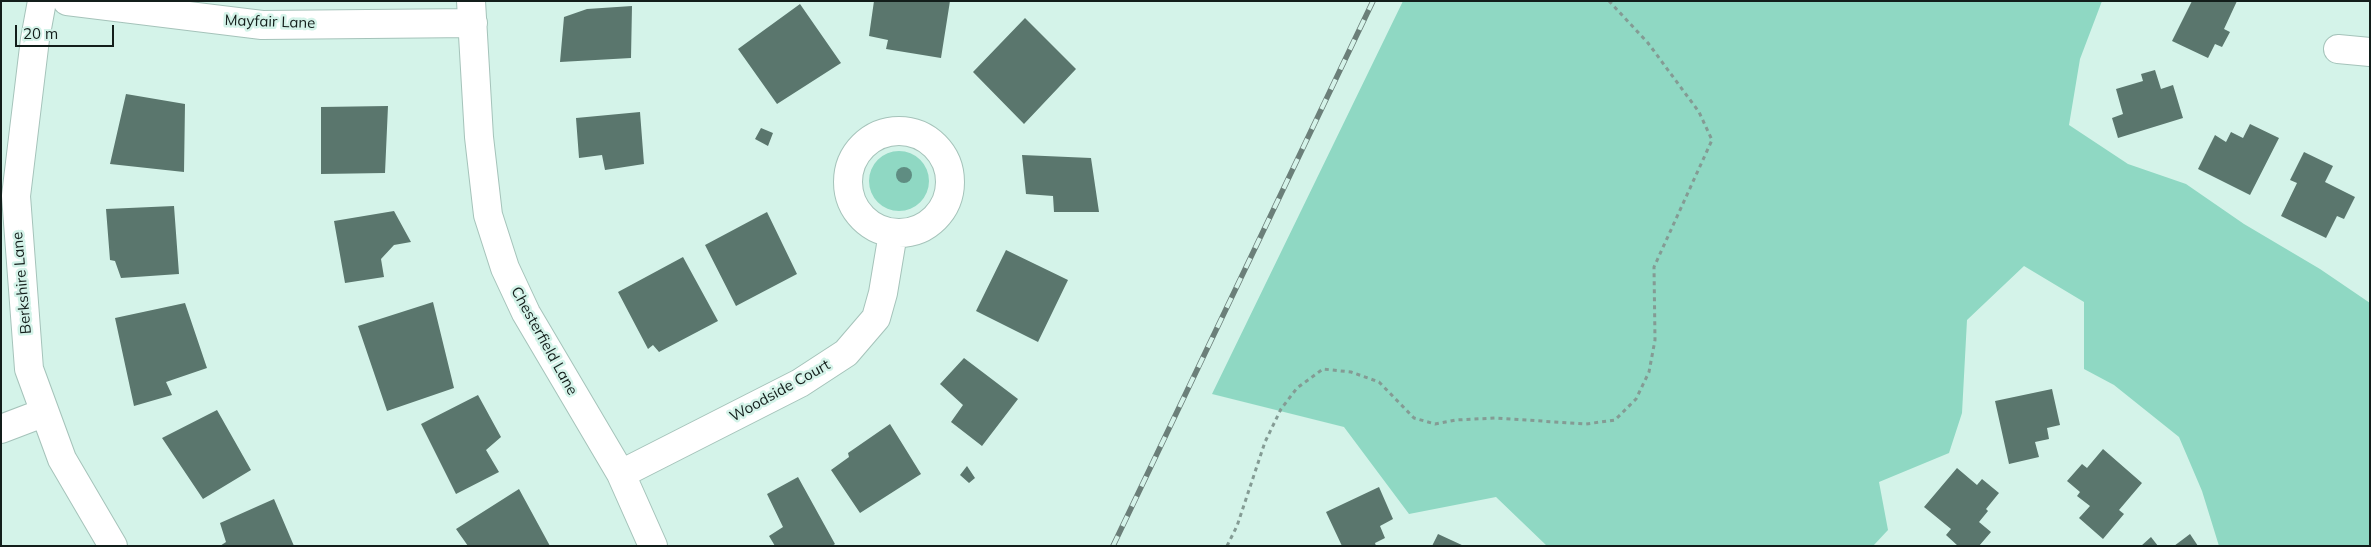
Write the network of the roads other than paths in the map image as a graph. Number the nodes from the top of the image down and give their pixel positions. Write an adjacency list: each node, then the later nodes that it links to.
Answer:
1 (42, 1): 7 (street, Berkshire Lane)
2 (68, 1): 3 (street, Mayfair Lane)
3 (472, 12): 9 (street, Chesterfield Lane)
4 (2338, 50): 5 (street)
5 (2370, 52)
6 (893, 233): 9 (street, Woodside Court)
7 (44, 413): 8 (street); 10 (street, Berkshire Lane)
8 (1, 429)
9 (621, 474): 11 (street, Chesterfield Lane)
10 (113, 546)
11 (653, 546)

